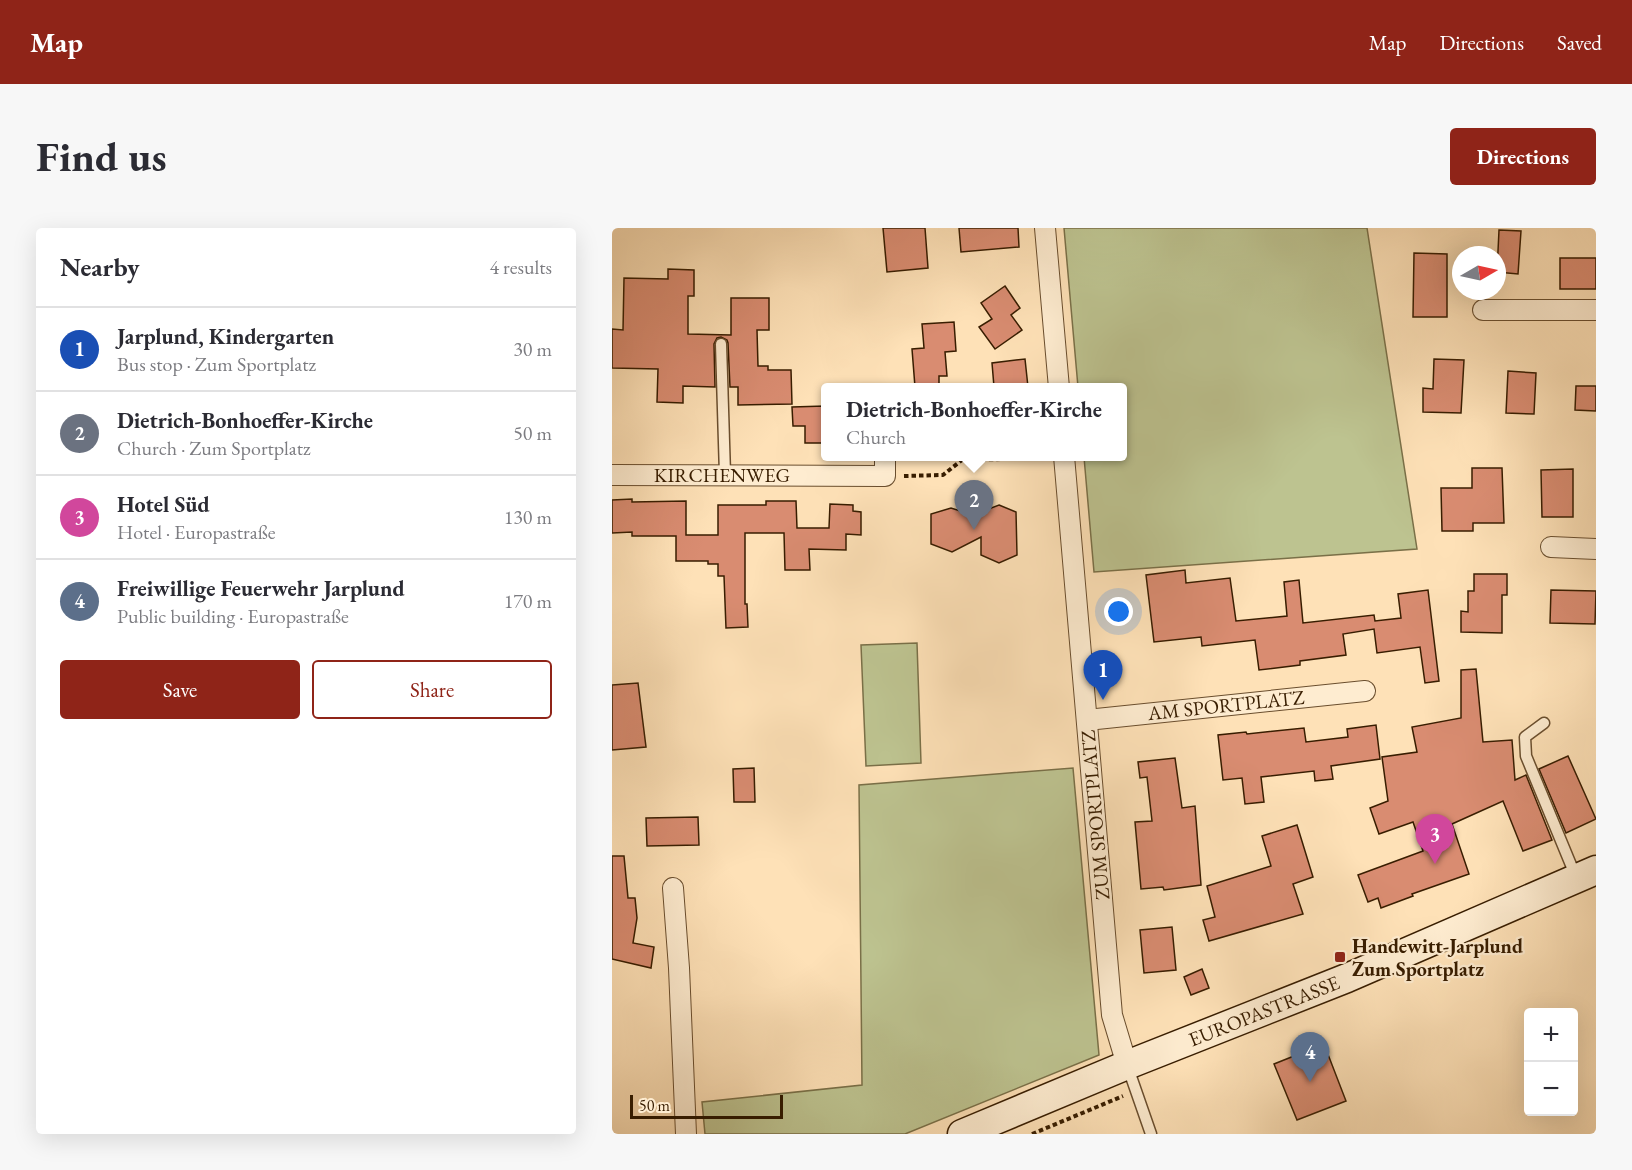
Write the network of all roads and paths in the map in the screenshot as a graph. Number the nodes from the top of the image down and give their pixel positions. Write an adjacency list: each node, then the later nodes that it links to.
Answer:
1 (1045, 228): 5 (street)
2 (1483, 310): 3 (street)
3 (1596, 310)
4 (721, 344): 10 (lane)
5 (1059, 383)
6 (961, 461): 8 (path)
7 (1064, 461): 14 (street, ZUM SPORTPLATZ)
8 (885, 466): 10 (street, KIRCHENWEG)
9 (612, 475): 10 (street, KIRCHENWEG)
10 (725, 475)
11 (1551, 547): 12 (street)
12 (1596, 549)
13 (1365, 691): 14 (street, AM SPORTPLATZ)
14 (1087, 720): 18 (street, ZUM SPORTPLATZ)
15 (1544, 723): 16 (lane)
16 (1586, 874): 18 (main road, EUROPASTRASSE)
17 (673, 888): 19 (street)
18 (1127, 1065): 20 (main road, EUROPASTRASSE); 21 (lane)
19 (686, 1134)
20 (962, 1134)
21 (1151, 1134)

